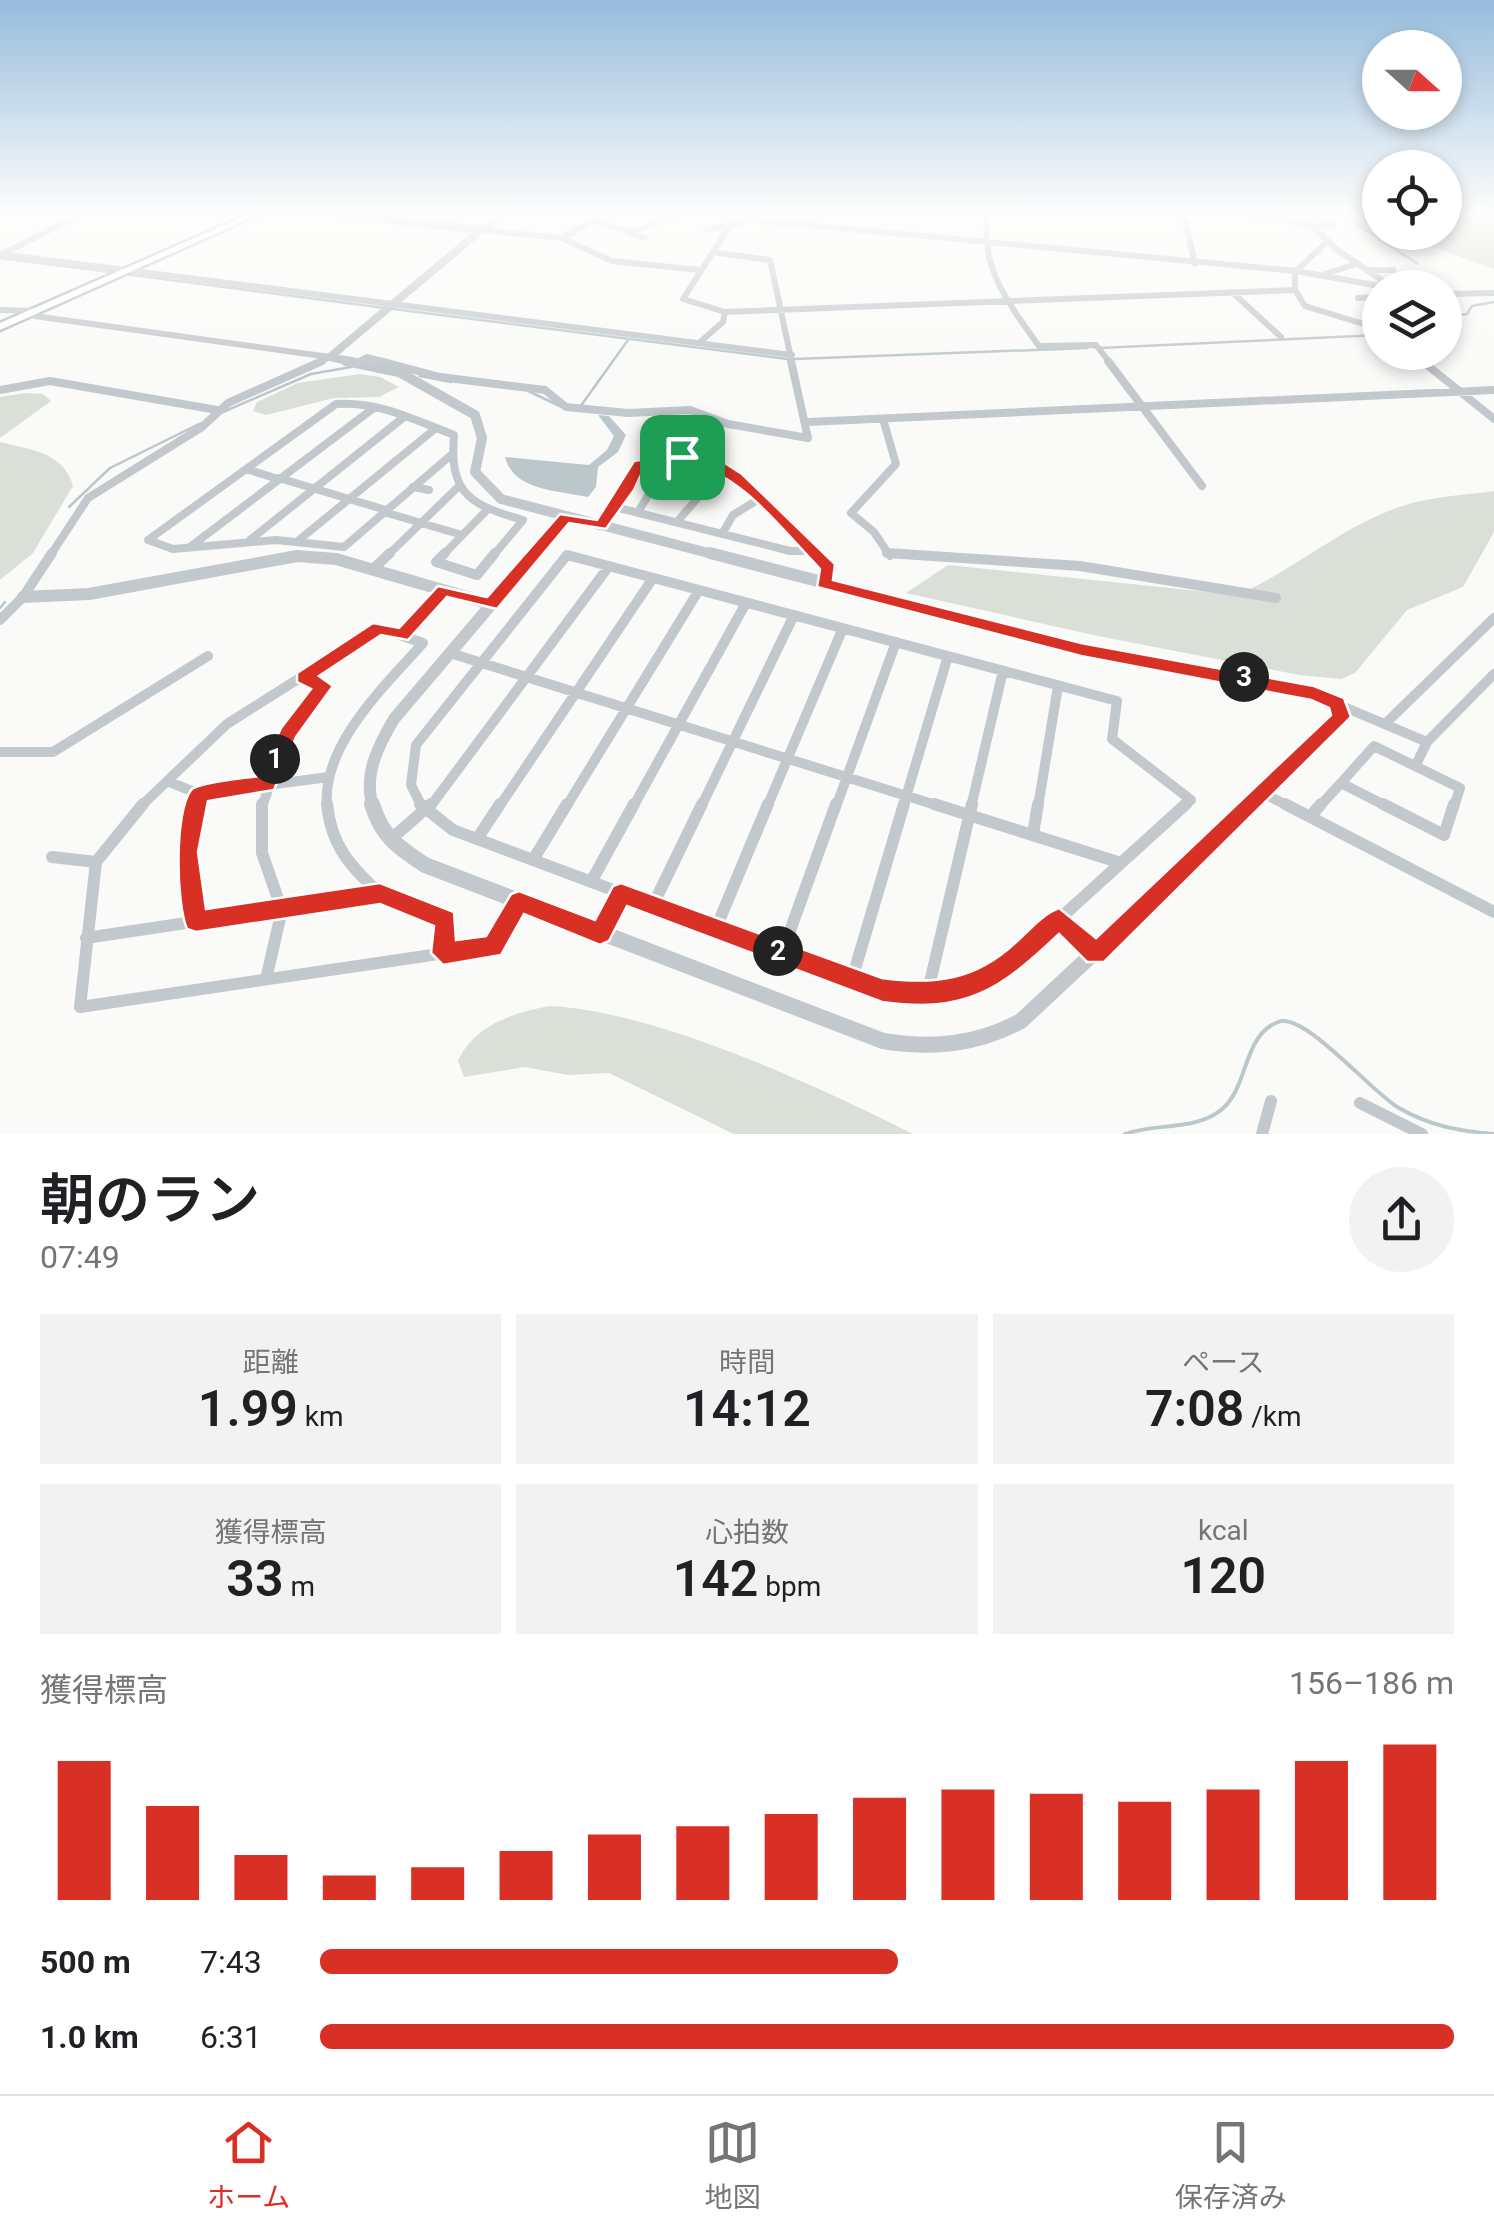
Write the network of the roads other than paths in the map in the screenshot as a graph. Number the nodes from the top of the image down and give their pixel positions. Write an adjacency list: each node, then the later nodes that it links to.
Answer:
1 (97, 267): 14 (street)
2 (137, 267): 14 (main road)
3 (438, 267): 25 (street)
4 (670, 267): 12 (street)
5 (702, 267): 12 (street)
6 (771, 267): 26 (street)
7 (994, 267): 24 (street)
8 (1232, 267): 15 (street)
9 (1301, 267): 15 (street)
10 (1347, 267): 16 (street)
11 (1360, 267): 13 (street)
12 (700, 270): 28 (street)
13 (1365, 270)
14 (128, 271): 25 (street); 29 (main road)
15 (1295, 272): 16 (street); 18 (street)
16 (1322, 275): 17 (street)
17 (1362, 282)
18 (1295, 290): 19 (street); 30 (street)
19 (1232, 292): 24 (street); 32 (street)
20 (1494, 293): 21 (street)
21 (1462, 294)
22 (1358, 298): 23 (street)
23 (1362, 298)
24 (1008, 301): 26 (street); 41 (street)
25 (388, 308): 33 (street); 34 (street)
26 (782, 309): 28 (street); 35 (street)
27 (0, 310): 29 (street)
28 (725, 312): 33 (street)
29 (31, 313): 31 (main road); 34 (street)
30 (1362, 324)
31 (0, 327)
32 (1281, 337)
33 (699, 342): 35 (street)
34 (330, 358): 36 (street); 43 (street)
35 (793, 358): 47 (street)
36 (358, 362): 47 (street); 65 (street)
37 (1434, 370): 40 (street)
38 (0, 390): 43 (street)
39 (1494, 390): 40 (street)
40 (1459, 391): 41 (street); 46 (street)
41 (1142, 406): 45 (street); 55 (street)
42 (375, 407): 44 (street); 51 (street); 53 (street)
43 (217, 410): 81 (street)
44 (404, 417): 48 (street); 57 (street)
45 (883, 419): 47 (street); 82 (street)
46 (1494, 419)
47 (808, 422)
48 (436, 428): 49 (street); 59 (street)
49 (450, 456): 54 (street); 56 (street)
50 (682, 457): 52 (street); 61 (street); 64 (street)
51 (246, 469): 53 (street); 73 (street)
52 (730, 471): 60 (street); 66 (street)
53 (279, 479): 57 (street); 73 (street)
54 (414, 486): 58 (street); 62 (street)
55 (1202, 486)
56 (458, 488): 63 (street); 67 (street)
57 (314, 489): 59 (street); 72 (street)
58 (429, 490)
59 (349, 499): 62 (street); 71 (street)
60 (758, 499): 69 (street); 74 (street)
61 (614, 507): 64 (street); 68 (street)
62 (385, 511): 67 (street); 71 (street)
63 (486, 511): 70 (street); 70 (street)
64 (638, 512): 66 (street)
65 (565, 517): 68 (street); 84 (street)
66 (676, 522): 69 (street)
67 (422, 523): 70 (street); 76 (street)
68 (600, 526): 78 (street)
69 (722, 534): 74 (street)
70 (462, 535)
71 (299, 540): 72 (street)
72 (248, 541): 73 (street)
73 (189, 548)
74 (810, 551): 78 (street)
75 (609, 566): 77 (street); 94 (street); 97 (street)
76 (373, 569): 79 (street); 81 (street)
77 (653, 578): 80 (street); 100 (street)
78 (823, 583): 101 (street)
79 (444, 590): 84 (street); 89 (street)
80 (699, 590): 83 (street); 102 (street)
81 (22, 597): 87 (street)
82 (1276, 598)
83 (746, 602): 85 (street); 104 (street)
84 (490, 604): 91 (street)
85 (794, 615): 88 (street); 105 (street)
86 (1494, 618): 103 (street)
87 (0, 620)
88 (843, 628): 90 (street); 108 (street)
89 (402, 635): 98 (street); 110 (street)
90 (896, 642): 93 (street); 111 (street)
91 (450, 652): 94 (street); 123 (street)
92 (208, 656): 107 (street)
93 (948, 656): 95 (street); 117 (street)
94 (479, 662): 97 (street); 118 (street)
95 (1002, 671): 99 (street); 119 (street)
96 (1494, 674): 106 (street)
97 (527, 677): 100 (street); 118 (street)
98 (304, 678): 112 (street); 114 (street)
99 (1058, 686): 121 (street); 127 (street)
100 (576, 692): 102 (street); 122 (street)
101 (1337, 704): 103 (street); 115 (street)
102 (628, 707): 104 (street); 125 (street)
103 (1386, 723): 106 (street)
104 (680, 724): 105 (street); 128 (street)
105 (732, 741): 108 (street); 132 (street)
106 (1426, 742): 109 (street)
107 (0, 752)
108 (788, 758): 111 (street); 137 (street)
109 (1416, 765): 113 (street); 113 (street)
110 (329, 776): 114 (street); 130 (street)
111 (847, 776): 117 (street); 141 (street)
112 (167, 780): 116 (street); 126 (street)
113 (1339, 782): 120 (street)
114 (266, 784): 116 (street); 133 (street)
115 (1264, 793): 120 (street); 142 (street)
116 (200, 794): 136 (street)
117 (906, 795): 119 (street); 143 (street)
118 (425, 813): 122 (street); 123 (street)
119 (968, 814): 121 (street); 145 (street)
120 (1310, 817): 134 (street)
121 (1033, 834): 127 (street)
122 (478, 839): 125 (street)
123 (389, 841): 131 (street)
124 (52, 856): 126 (street)
125 (533, 860): 128 (street)
126 (96, 862): 139 (street)
127 (1121, 863): 135 (street)
128 (590, 882): 129 (street)
129 (621, 893): 132 (street); 138 (street)
130 (380, 894): 133 (street); 140 (street)
131 (519, 902): 138 (street); 140 (street)
132 (653, 905): 137 (street)
133 (282, 910): 136 (street); 144 (street)
134 (1494, 912)
135 (1059, 919): 142 (street); 145 (street)
136 (196, 921): 139 (street)
137 (716, 928): 141 (street)
138 (600, 933): 142 (street)
139 (86, 938): 144 (street)
140 (443, 953): 144 (street)
141 (782, 953): 143 (street)
142 (1096, 954)
143 (852, 978): 145 (street)
144 (266, 980)
145 (928, 995)
146 (1271, 1102): 148 (street)
147 (1360, 1103): 149 (street)
148 (1262, 1134)
149 (1422, 1134)

